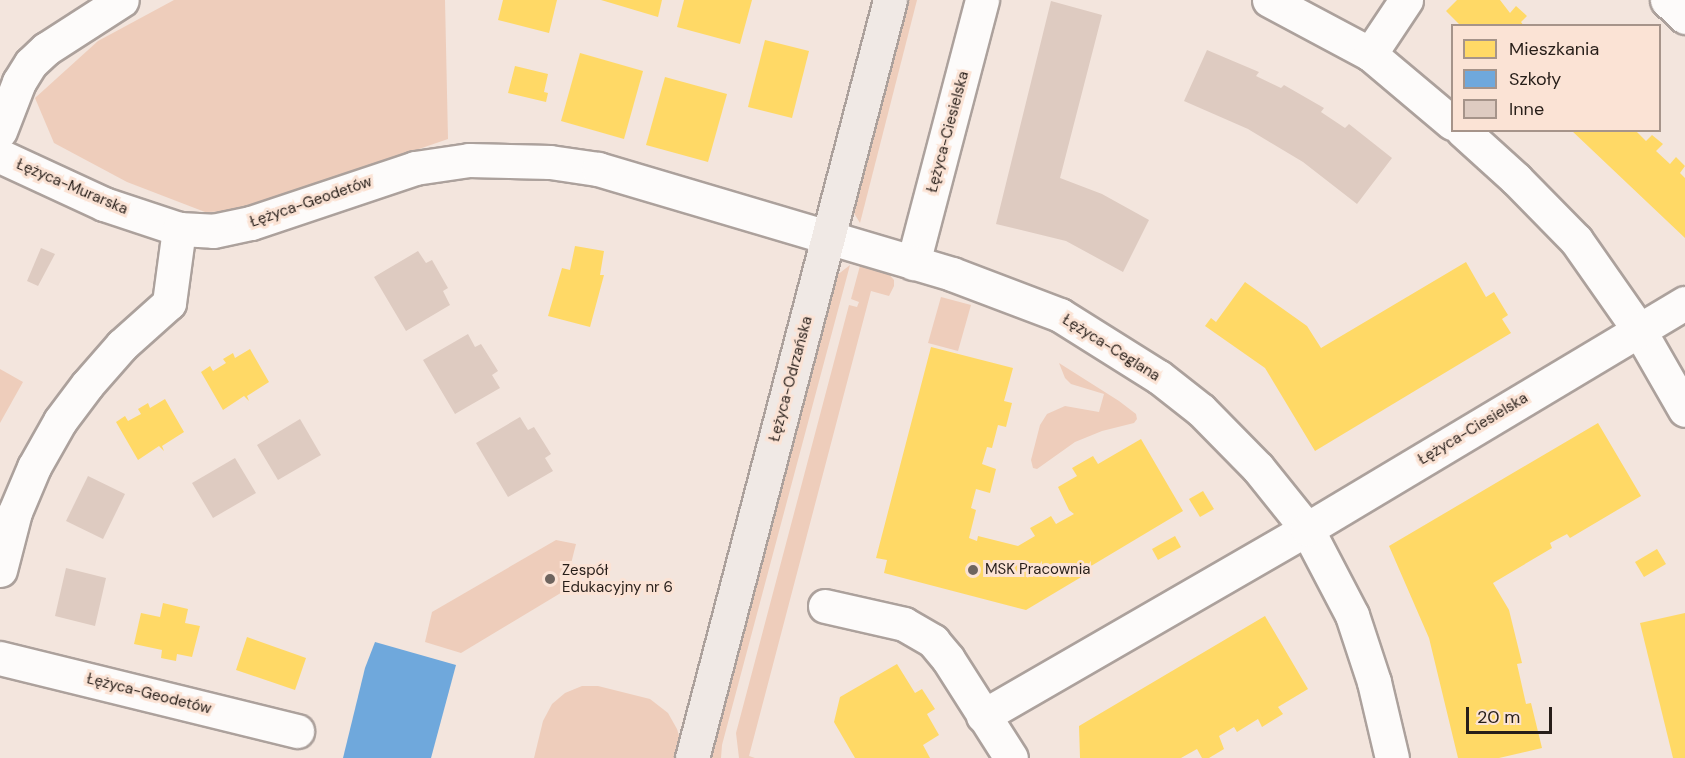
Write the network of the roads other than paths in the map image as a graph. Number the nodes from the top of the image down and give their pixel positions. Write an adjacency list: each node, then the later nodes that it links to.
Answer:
1 (122, 0): 10 (street)
2 (982, 0): 15 (street, Łężyca-Ciesielska)
3 (1269, 0): 8 (street)
4 (1406, 0): 8 (street)
5 (1667, 0): 7 (street)
6 (888, 1): 14 (main road, Łężyca-Odrzańska)
7 (1685, 17)
8 (1370, 54): 9 (street)
9 (1451, 122)
10 (0, 131)
11 (1464, 132): 17 (street)
12 (0, 156): 13 (street, Łężyca-Murarska)
13 (179, 229): 14 (street, Łężyca-Geodetów); 20 (street)
14 (828, 236): 15 (street, Łężyca-Ceglana); 25 (main road, Łężyca-Odrzańska)
15 (913, 263): 19 (street, Łężyca-Ceglana)
16 (1685, 303): 17 (street, Łężyca-Ciesielska)
17 (1639, 330): 18 (street); 19 (street, Łężyca-Ciesielska)
18 (1685, 410)
19 (1307, 529): 23 (street); 27 (street, Łężyca-Ceglana)
20 (0, 570)
21 (825, 606): 23 (street)
22 (0, 658): 24 (street, Łężyca-Geodetów)
23 (983, 716): 26 (street)
24 (297, 730)
25 (692, 758)
26 (1011, 758)
27 (1392, 758)

